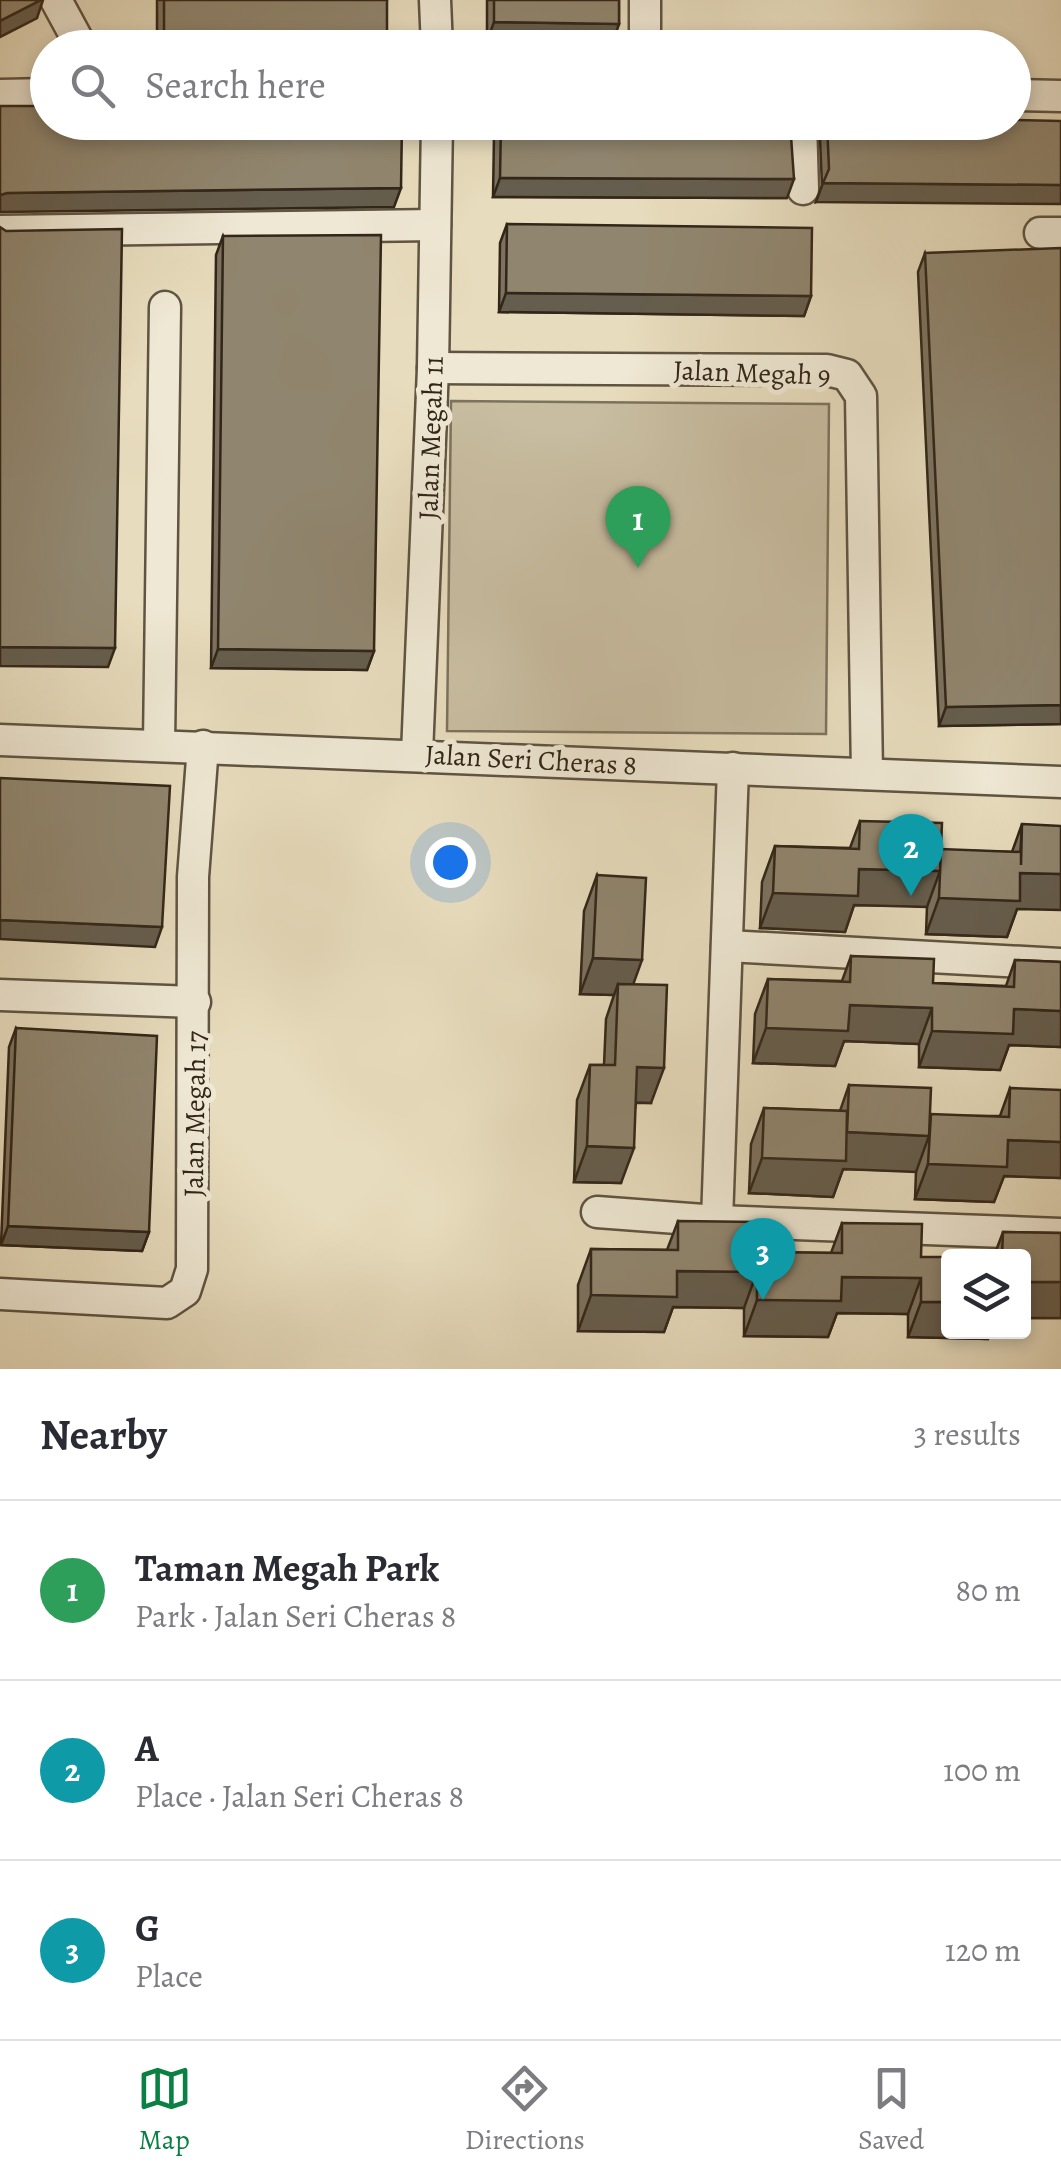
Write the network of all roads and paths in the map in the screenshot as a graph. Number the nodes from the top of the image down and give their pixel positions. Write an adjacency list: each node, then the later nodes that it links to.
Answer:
1 (56, 0): 4 (street)
2 (435, 0): 5 (street)
3 (645, 0): 6 (street)
4 (72, 30)
5 (436, 30)
6 (645, 30)
7 (30, 94): 8 (street)
8 (0, 95)
9 (1031, 95): 10 (street)
10 (1061, 96)
11 (437, 140): 14 (street, Jalan Megah 11)
12 (801, 140): 13 (street)
13 (802, 189)
14 (435, 225): 15 (street); 17 (street, Jalan Megah 11)
15 (0, 230)
16 (165, 307): 19 (street)
17 (433, 368): 21 (street, Jalan Megah 11); 23 (street, Jalan Megah 9)
18 (0, 740): 19 (street, Jalan Seri Cheras 8)
19 (159, 744): 20 (street, Jalan Seri Cheras 8)
20 (204, 746): 21 (street, Jalan Seri Cheras 8); 28 (street, Jalan Megah 17)
21 (417, 754): 22 (street, Jalan Seri Cheras 8)
22 (732, 768): 23 (street, Jalan Seri Cheras 8); 25 (street)
23 (866, 774): 24 (street, Jalan Seri Cheras 8)
24 (1061, 782)
25 (726, 946): 26 (street); 30 (street)
26 (1061, 964)
27 (0, 995): 28 (street)
28 (195, 1002): 32 (street, Jalan Megah 17)
29 (597, 1212): 30 (street)
30 (717, 1221): 31 (street)
31 (1061, 1234)
32 (0, 1294)

